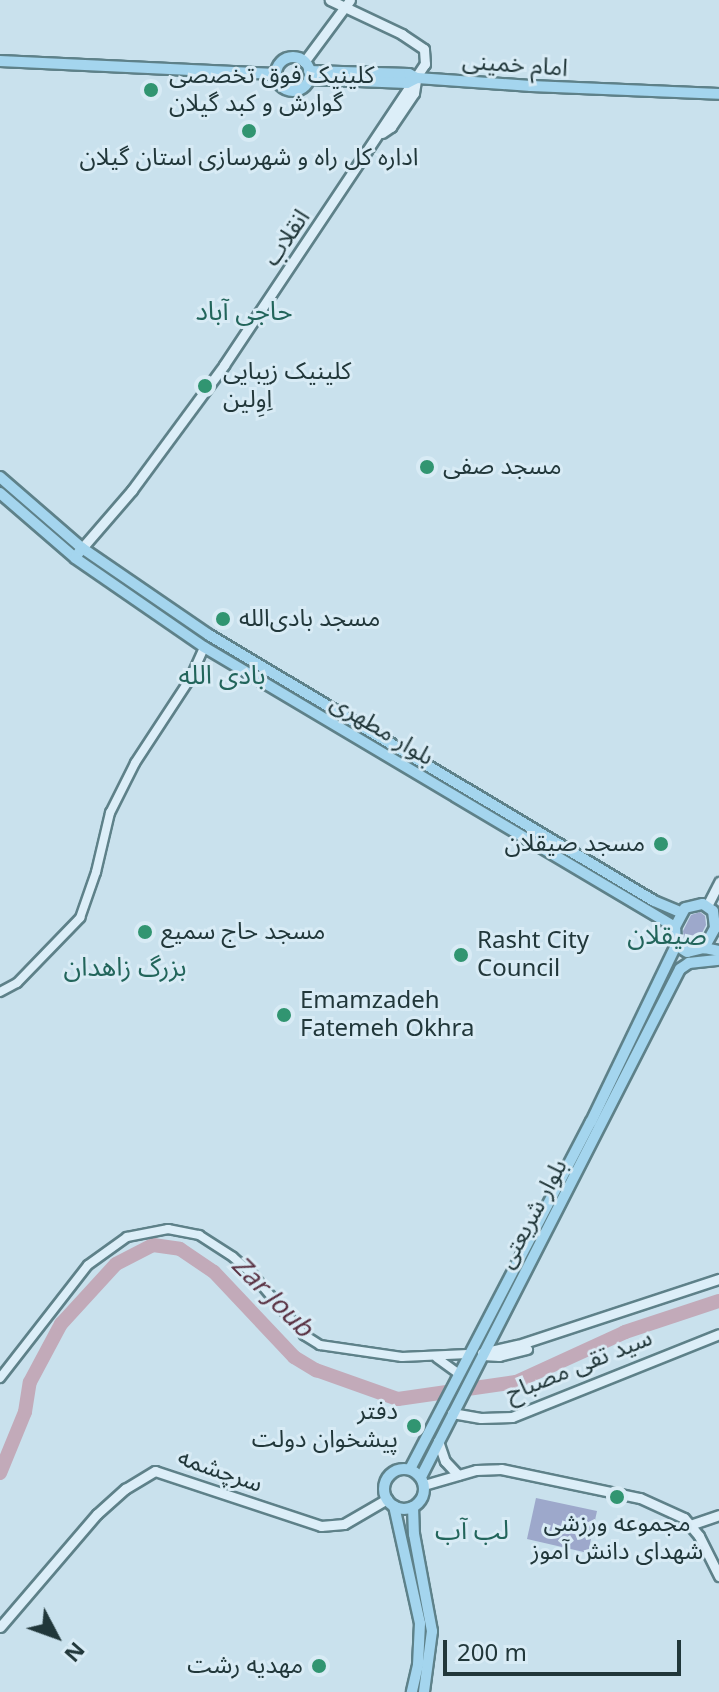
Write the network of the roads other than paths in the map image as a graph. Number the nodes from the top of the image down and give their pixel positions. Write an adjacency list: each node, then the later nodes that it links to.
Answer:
1 (330, 0): 2 (main road); 3 (main road)
2 (347, 4): 3 (main road); 7 (main road)
3 (337, 17): 5 (main road)
4 (0, 61): 6 (main road)
5 (308, 70): 6 (main road); 6 (main road); 7 (main road, امام خمینی)
6 (276, 74)
7 (417, 78): 8 (main road, امام خمینی); 11 (main road, انقلاب)
8 (716, 94)
9 (0, 477): 11 (main road, بلوار مطهری)
10 (0, 493): 12 (main road, بلوار مطهری)
11 (82, 548): 12 (main road); 13 (main road, بلوار مطهری)
12 (77, 559): 14 (main road, بلوار مطهری)
13 (217, 640): 14 (main road); 17 (main road, بلوار مطهری)
14 (208, 649): 18 (main road, بلوار مطهری); 26 (street)
15 (719, 882): 16 (main road)
16 (707, 906): 17 (main road); 19 (main road)
17 (682, 913): 18 (main road)
18 (675, 927): 20 (main road)
19 (717, 930): 21 (main road)
20 (676, 945): 21 (main road); 24 (main road, بلوار شریعتی)
21 (704, 948): 22 (main road)
22 (719, 951)
23 (719, 960): 25 (main road)
24 (665, 970): 25 (main road); 29 (main road, بلوار شریعتی)
25 (678, 973): 31 (main road, بلوار شریعتی)
26 (0, 992)
27 (719, 1279): 31 (main road)
28 (719, 1334): 34 (main road, سید تقی مصباح)
29 (468, 1354): 30 (street); 31 (main road); 32 (main road, بلوار شریعتی)
30 (437, 1357): 32 (street); 33 (street)
31 (478, 1358): 34 (main road, بلوار شریعتی)
32 (458, 1373): 36 (main road, بلوار شریعتی)
33 (0, 1378)
34 (453, 1411): 35 (main road, بلوار شریعتی)
35 (438, 1440): 37 (main road); 38 (main road, بلوار شریعتی)
36 (410, 1469): 38 (main road); 39 (main road)
37 (458, 1475): 38 (main road); 42 (main road)
38 (422, 1481): 40 (main road)
39 (390, 1502): 40 (main road); 44 (main road, سرچشمه); 45 (main road)
40 (413, 1507): 46 (main road)
41 (719, 1515): 42 (main road)
42 (690, 1525): 43 (main road)
43 (719, 1576)
44 (0, 1627)
45 (412, 1692)
46 (424, 1692)

